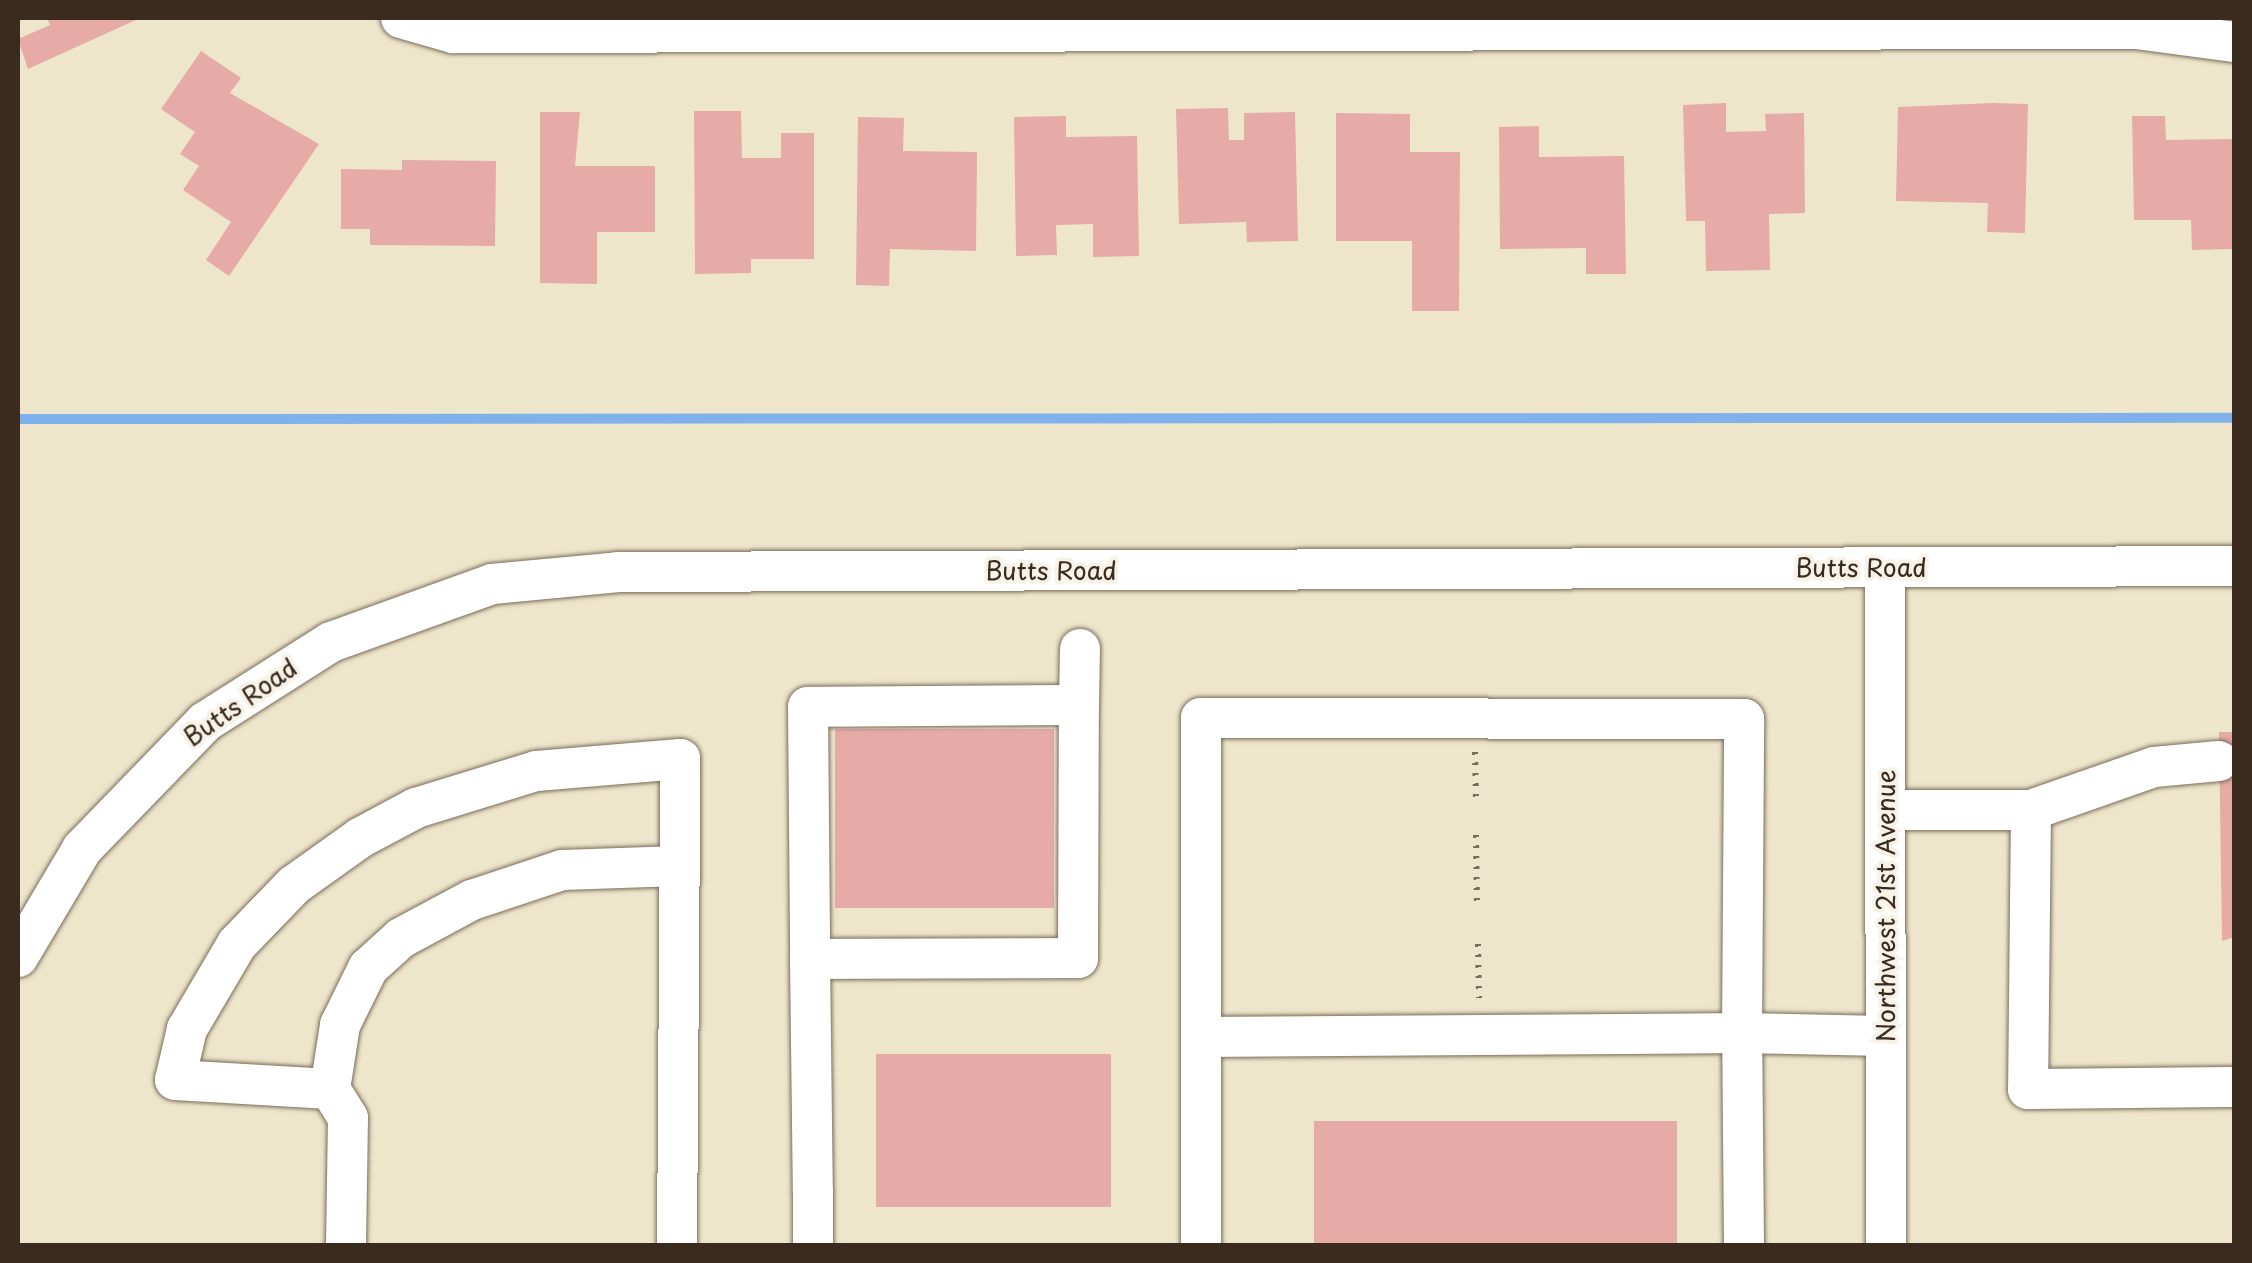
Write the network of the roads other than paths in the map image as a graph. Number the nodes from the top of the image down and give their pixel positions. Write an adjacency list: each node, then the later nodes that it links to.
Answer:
1 (401, 18): 2 (street)
2 (1815, 23): 3 (street)
3 (2234, 42)
4 (2234, 566): 5 (street, Butts Road)
5 (1885, 567): 9 (street, Northwest 21st Avenue); 12 (street, Butts Road)
6 (1080, 649): 7 (street)
7 (1078, 705): 13 (street); 13 (street)
8 (2219, 761): 10 (street)
9 (1885, 810): 10 (street); 15 (street, Northwest 21st Avenue)
10 (2031, 810): 17 (street)
11 (680, 866): 18 (street); 18 (street); 20 (street)
12 (18, 958)
13 (810, 958): 21 (street)
14 (1742, 1033): 15 (street); 16 (street); 16 (street); 23 (street)
15 (1885, 1036): 24 (street, Northwest 21st Avenue)
16 (1200, 1037): 22 (street)
17 (2234, 1088)
18 (330, 1090): 19 (street)
19 (346, 1246)
20 (677, 1246)
21 (813, 1246)
22 (1201, 1246)
23 (1744, 1246)
24 (1886, 1246)

